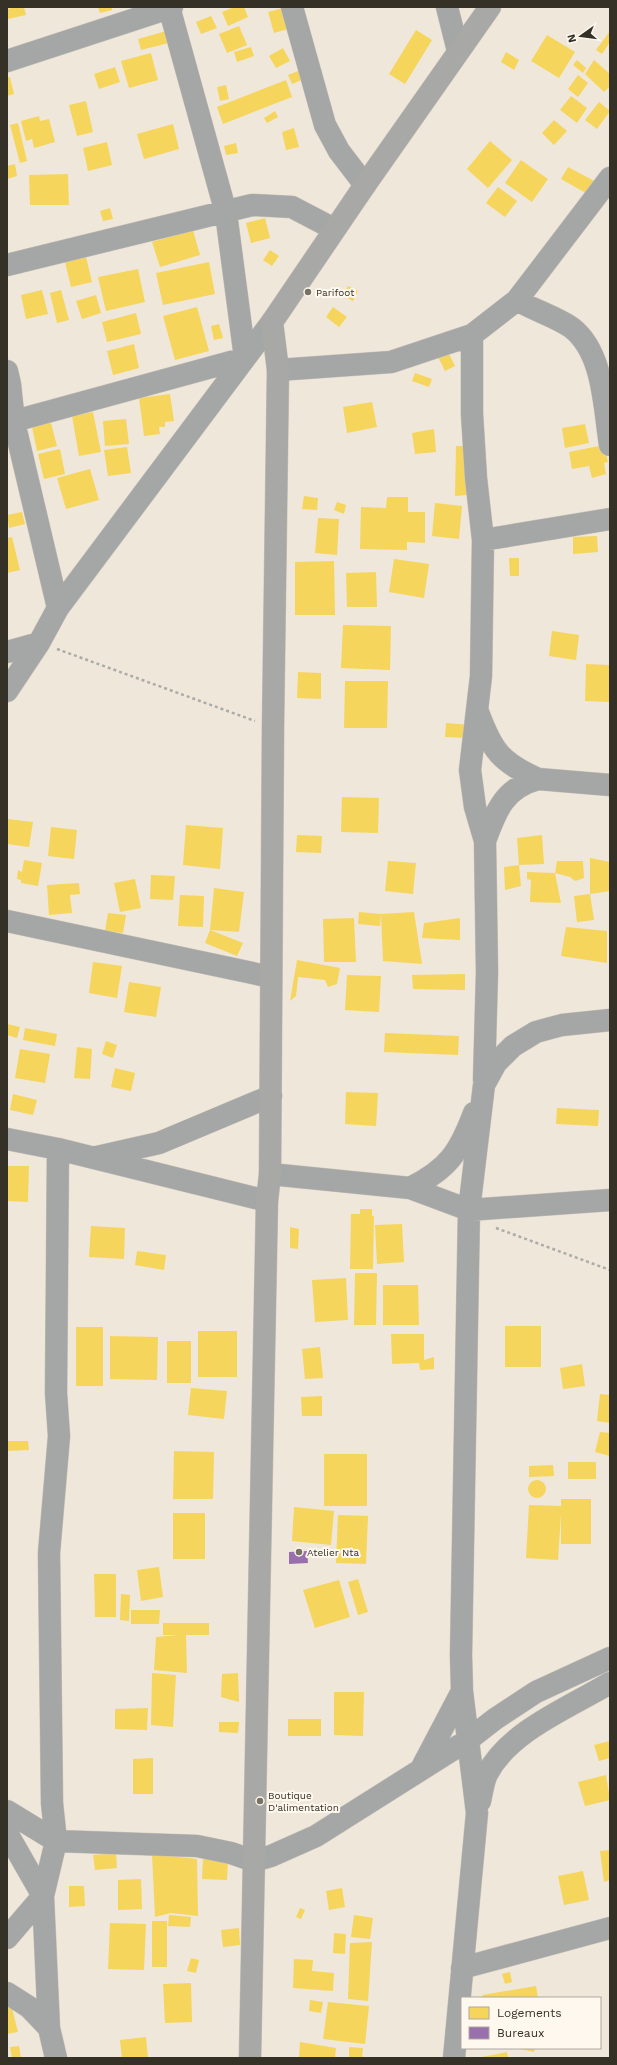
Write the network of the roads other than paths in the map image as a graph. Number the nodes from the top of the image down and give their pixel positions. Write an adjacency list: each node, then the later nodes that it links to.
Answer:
1 (170, 7): 6 (street); 9 (street)
2 (292, 7): 8 (street)
3 (447, 7): 5 (street)
4 (490, 7): 5 (main road)
5 (458, 51): 8 (main road)
6 (7, 61)
7 (610, 178): 12 (street)
8 (365, 184): 10 (main road)
9 (226, 213): 10 (street); 11 (street); 15 (street)
10 (334, 229): 13 (main road)
11 (7, 265)
12 (517, 300): 14 (street); 16 (street)
13 (272, 322): 15 (street); 17 (main road)
14 (472, 335): 17 (street); 22 (street)
15 (245, 358): 19 (street); 23 (street)
16 (603, 360): 20 (street)
17 (278, 370): 32 (main road)
18 (7, 371): 19 (street)
19 (10, 423): 23 (street)
20 (610, 445)
21 (610, 519): 22 (street)
22 (483, 540): 27 (street)
23 (58, 608): 24 (street)
24 (39, 643): 25 (street); 26 (street)
25 (7, 652)
26 (7, 691)
27 (477, 709): 28 (street); 30 (street)
28 (538, 780): 29 (street); 30 (street)
29 (610, 785)
30 (485, 841): 34 (street)
31 (7, 921): 32 (street)
32 (271, 977): 35 (main road)
33 (610, 1020): 34 (street)
34 (484, 1085): 40 (street); 43 (street)
35 (270, 1096): 38 (street); 39 (main road)
36 (7, 1139): 37 (street)
37 (58, 1149): 38 (street); 52 (street)
38 (91, 1158): 42 (street)
39 (270, 1174): 40 (street); 42 (main road)
40 (410, 1188): 43 (street)
41 (610, 1200): 43 (street)
42 (267, 1201): 53 (main road)
43 (469, 1210): 46 (street)
44 (610, 1658): 47 (street)
45 (610, 1683): 50 (street)
46 (462, 1691): 47 (street); 48 (street)
47 (468, 1740): 48 (street); 50 (street)
48 (422, 1769): 53 (street)
49 (7, 1811): 52 (street)
50 (477, 1813): 57 (street)
51 (7, 1833): 54 (street)
52 (56, 1841): 53 (street); 54 (street)
53 (254, 1862): 61 (main road)
54 (43, 1896): 56 (street); 59 (street)
55 (610, 1928): 57 (street)
56 (7, 1938)
57 (462, 1968): 62 (street)
58 (7, 1993): 59 (street)
59 (49, 2028): 60 (street)
60 (56, 2058)
61 (250, 2058)
62 (454, 2058)

